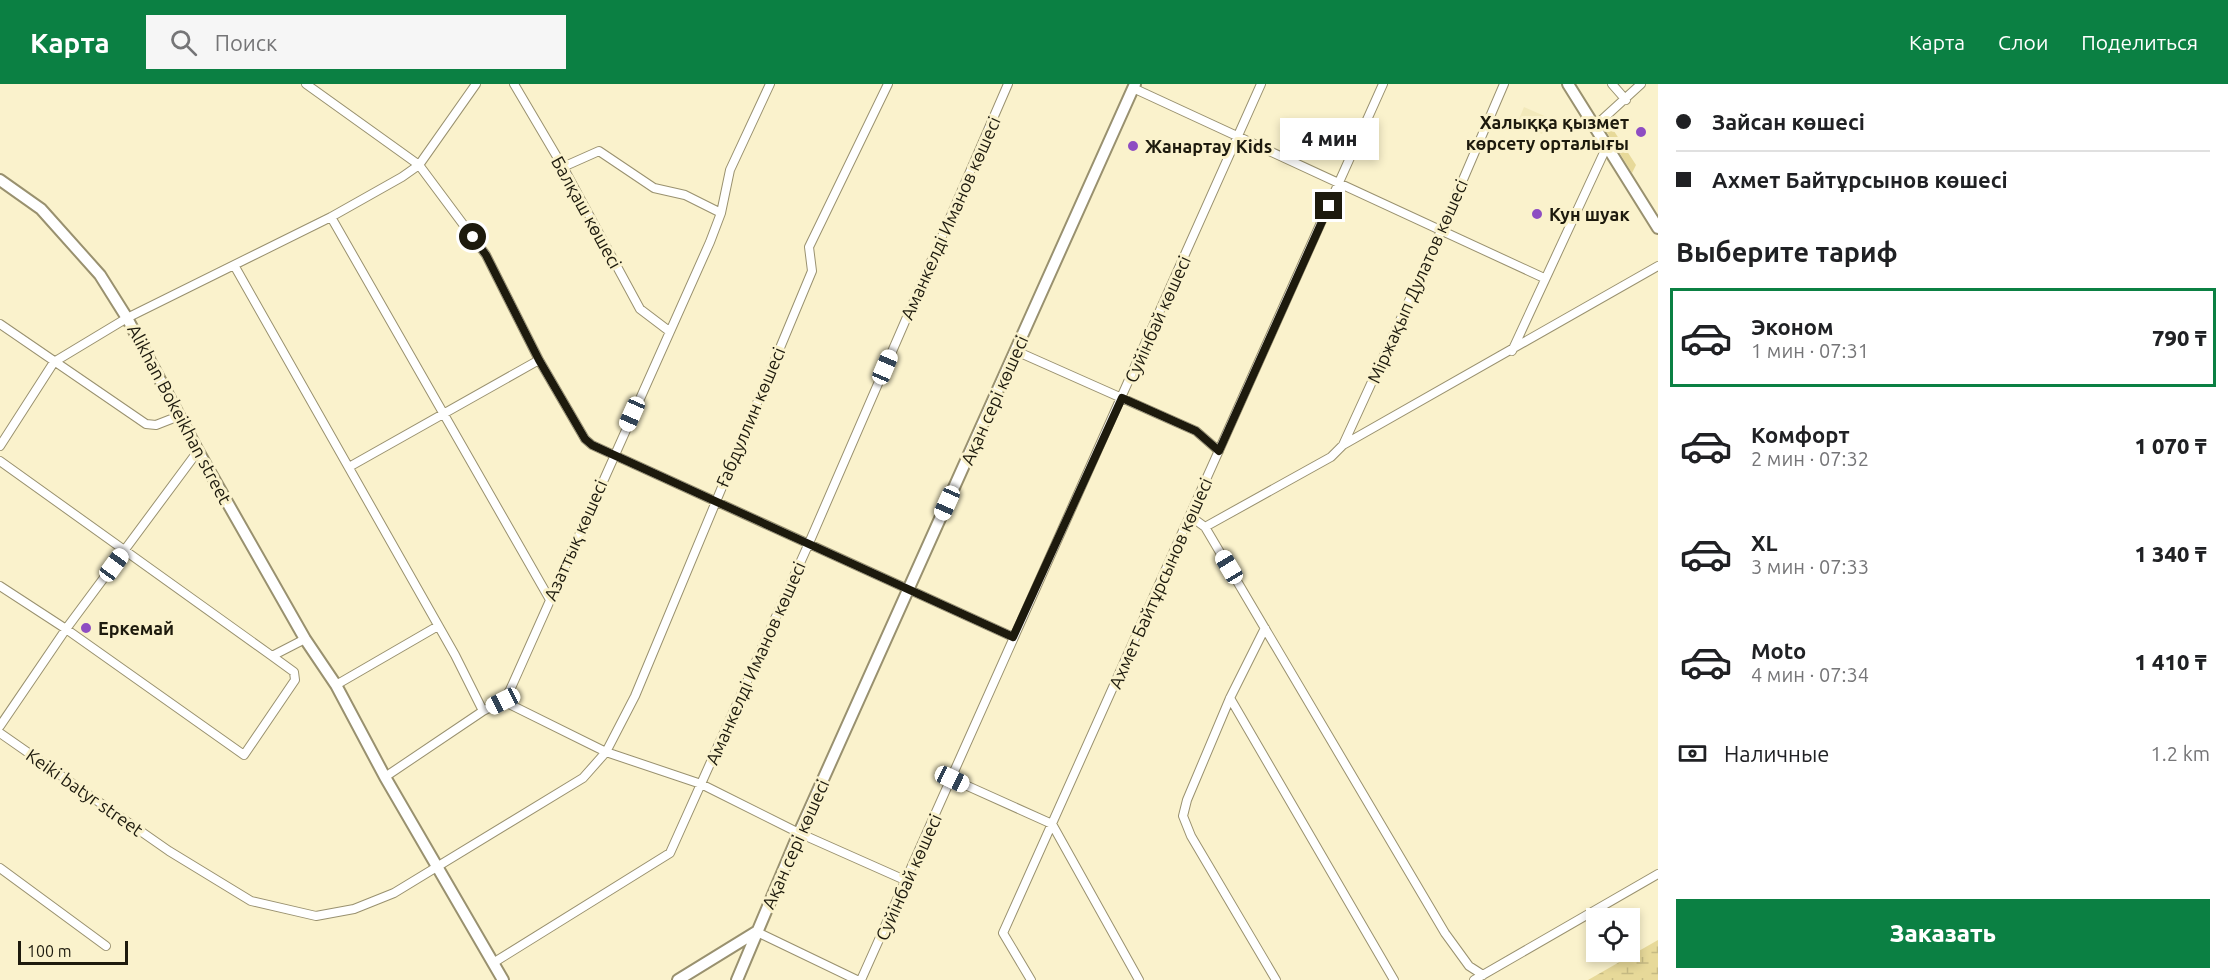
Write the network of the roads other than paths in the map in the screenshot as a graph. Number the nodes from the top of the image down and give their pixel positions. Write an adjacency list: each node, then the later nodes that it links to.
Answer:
1 (306, 84): 18 (street)
2 (476, 84): 18 (street)
3 (514, 84): 19 (street, Балқаш көшесі)
4 (770, 84): 22 (street, Азаттық көшесі)
5 (888, 84): 46 (street, Ғабдуллин көшесі)
6 (1008, 84): 49 (street, Аманкелді Иманов көшесі)
7 (1261, 84): 16 (street, Суйінбай көшесі)
8 (1383, 84): 21 (street, Ахмет Байтұрсынов көшесі)
9 (1504, 84): 25 (street, Міржақып Дулатов көшесі)
10 (1568, 84): 15 (street)
11 (1612, 84): 14 (street)
12 (1641, 84): 14 (street)
13 (1134, 86): 16 (street); 32 (street, Ақан сері көшесі)
14 (1626, 100): 15 (street)
15 (1595, 126): 17 (street)
16 (1239, 135): 21 (street); 36 (street, Суйінбай көшесі)
17 (1607, 146): 24 (street); 28 (street)
18 (419, 165): 23 (street, Alikhan Bokeikhan street); 34 (street)
19 (563, 167): 22 (street); 31 (street, Балқаш көшесі)
20 (0, 180): 29 (street)
21 (1338, 185): 25 (street); 42 (street, Ахмет Байтұрсынов көшесі)
22 (721, 213): 31 (street, Азаттық көшесі)
23 (331, 217): 26 (street, Alikhan Bokeikhan street); 37 (street)
24 (1658, 228)
25 (1441, 231): 28 (street); 39 (street, Міржақып Дулатов көшесі)
26 (234, 265): 29 (street, Alikhan Bokeikhan street); 45 (street)
27 (1658, 266): 33 (street)
28 (1544, 278): 33 (street)
29 (128, 318): 35 (street); 38 (street, Alikhan Bokeikhan street)
30 (0, 324): 35 (street)
31 (669, 331): 43 (street, Азаттық көшесі)
32 (1016, 351): 36 (street); 52 (street, Ақан сері көшесі)
33 (1512, 351): 39 (street)
34 (539, 360): 37 (street); 43 (street)
35 (54, 362): 38 (street); 40 (street)
36 (1122, 398): 42 (street); 57 (street, Суйінбай көшесі)
37 (444, 413): 45 (street); 53 (street)
38 (179, 416): 41 (street, Alikhan Bokeikhan street)
39 (1343, 445): 48 (street)
40 (0, 446)
41 (198, 451): 50 (street); 58 (street, Alikhan Bokeikhan street)
42 (1219, 451): 47 (street, Ахмет Байтұрсынов көшесі)
43 (614, 455): 46 (street); 53 (street, Азаттық көшесі)
44 (0, 460): 50 (street)
45 (349, 467): 54 (street)
46 (715, 502): 49 (street); 66 (street, Ғабдуллин көшесі)
47 (1190, 516): 48 (street); 70 (street, Ахмет Байтұрсынов көшесі)
48 (1205, 527): 55 (street)
49 (809, 543): 52 (street); 69 (street, Аманкелді Иманов көшесі)
50 (126, 549): 56 (street); 59 (street)
51 (0, 586): 56 (street)
52 (909, 589): 57 (street); 71 (street, Ақан сері көшесі)
53 (549, 598): 62 (street, Азаттық көшесі)
54 (438, 626): 60 (street); 63 (street)
55 (1265, 628): 61 (street); 79 (street)
56 (66, 629): 59 (street); 64 (street)
57 (1013, 637): 68 (street, Суйінбай көшесі)
58 (305, 639): 59 (street); 60 (street, Alikhan Bokeikhan street)
59 (272, 656)
60 (336, 685): 67 (street, Alikhan Bokeikhan street)
61 (1230, 698): 86 (street); 87 (street)
62 (503, 701): 63 (street); 66 (street)
63 (483, 711): 67 (street)
64 (0, 726)
65 (0, 734): 72 (street, Keiki batyr street)
66 (606, 752): 69 (street); 72 (street, Ғабдуллин көшесі)
67 (385, 777): 72 (street, Alikhan Bokeikhan street)
68 (952, 779): 70 (street); 75 (street, Суйінбай көшесі)
69 (701, 784): 71 (street); 78 (street, Аманкелді Иманов көшесі)
70 (1052, 824): 84 (street, Ахмет Байтұрсынов көшесі); 85 (street)
71 (799, 833): 75 (street); 76 (street, Ақан сері көшесі)
72 (438, 866): 78 (street, Alikhan Bokeikhan street)
73 (0, 868): 77 (street)
74 (1658, 874): 79 (street)
75 (907, 881): 83 (street, Суйінбай көшесі)
76 (757, 932): 81 (street); 82 (street, Ақан сері көшесі); 83 (street)
77 (105, 946)
78 (493, 963): 80 (street, Alikhan Bokeikhan street)
79 (1483, 975): 88 (street)
80 (503, 980)
81 (678, 980)
82 (736, 980)
83 (859, 980)
84 (1031, 980)
85 (1139, 980)
86 (1276, 980)
87 (1394, 980)
88 (1474, 980)

